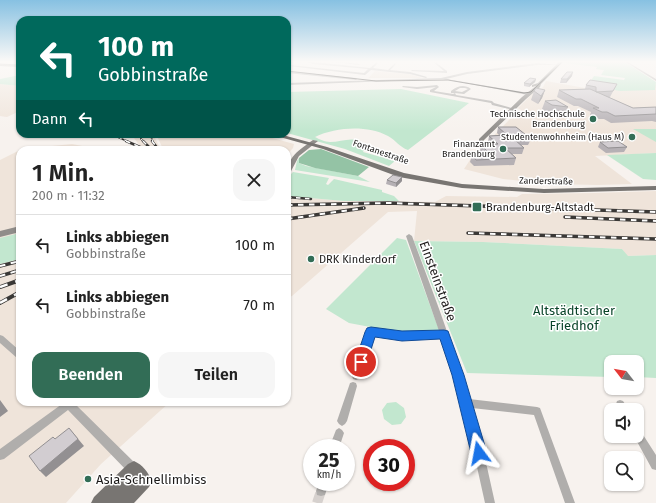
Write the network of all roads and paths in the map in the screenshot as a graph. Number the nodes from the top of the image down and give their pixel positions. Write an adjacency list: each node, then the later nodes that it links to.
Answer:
1 (332, 84): 3 (street)
2 (539, 84): 9 (street)
3 (291, 85)
4 (468, 85): 8 (street); 8 (street); 9 (street)
5 (403, 87): 6 (street)
6 (417, 88): 7 (street); 7 (street)
7 (431, 91): 8 (street)
8 (454, 94): 10 (street)
9 (528, 94): 10 (street)
10 (513, 109): 13 (street)
11 (291, 137): 14 (main road, Fontanestraße)
12 (291, 138): 14 (main road, Fontanestraße)
13 (481, 140)
14 (314, 143): 15 (street); 16 (main road, Fontanestraße); 17 (main road, Fontanestraße)
15 (291, 164)
16 (445, 184): 19 (main road, Zanderstraße)
17 (474, 184): 19 (main road, Zanderstraße)
18 (656, 184): 19 (main road, Zanderstraße)
19 (644, 187): 20 (main road, Zanderstraße)
20 (656, 188)
21 (16, 230): 22 (street)
22 (0, 234)
23 (409, 236): 24 (street, Einsteinstraße)
24 (444, 334): 27 (street); 29 (street, Einsteinstraße)
25 (0, 338): 26 (street)
26 (16, 352)
27 (356, 376)
28 (353, 386): 32 (street)
29 (466, 403): 41 (street, Einsteinstraße); 42 (street)
30 (63, 406): 36 (street)
31 (70, 406): 38 (street)
32 (342, 421)
33 (339, 433): 34 (street)
34 (337, 439)
35 (643, 443): 37 (street)
36 (0, 455)
37 (656, 465)
38 (139, 476): 39 (main road); 40 (main road)
39 (100, 503)
40 (121, 503)
41 (490, 503)
42 (570, 503)

